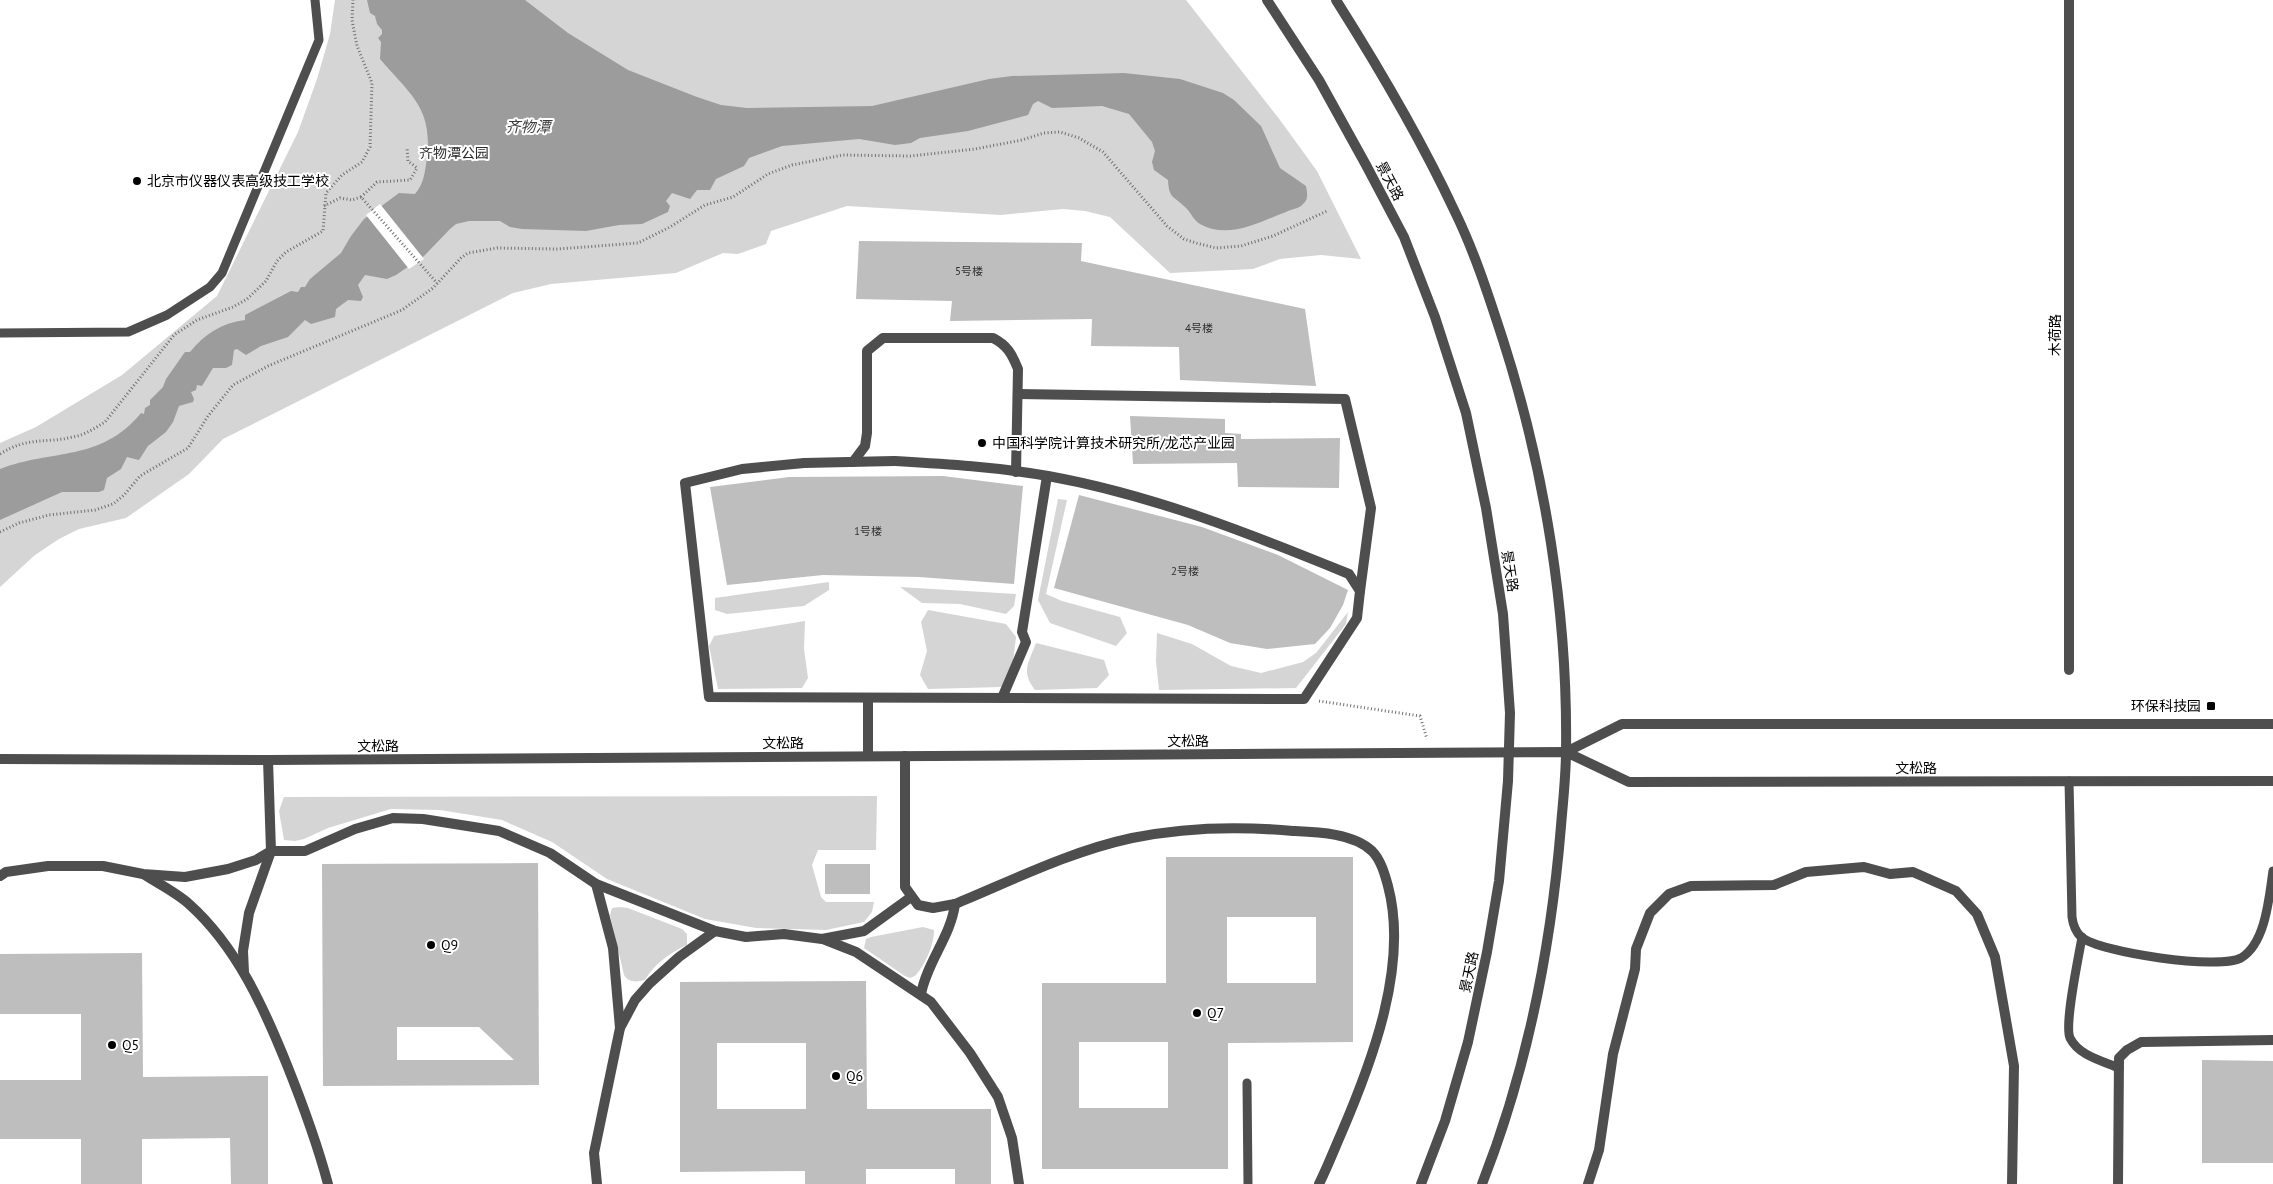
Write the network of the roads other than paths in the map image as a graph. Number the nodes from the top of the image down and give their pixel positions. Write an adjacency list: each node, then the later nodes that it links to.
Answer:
1 (315, 0): 5 (lane)
2 (1267, 0): 15 (street, 景天路)
3 (1336, 0): 16 (street)
4 (2070, 0): 11 (street, 木荷路)
5 (0, 333)
6 (1018, 394): 7 (street); 8 (street); 10 (street)
7 (853, 462): 8 (street); 12 (street)
8 (1016, 472): 9 (street)
9 (1047, 476): 10 (street); 13 (street)
10 (1360, 591): 13 (street)
11 (2069, 670)
12 (868, 698): 13 (street); 17 (street)
13 (1002, 698)
14 (2273, 724): 16 (street, 文松路)
15 (1509, 752): 16 (street, 文松路); 18 (street, 文松路); 46 (street, 景天路)
16 (1566, 752): 21 (street, 文松路); 47 (street)
17 (868, 756): 18 (street, 文松路); 20 (street, 文松路)
18 (905, 756): 28 (street)
19 (0, 759): 20 (street, 文松路)
20 (268, 760): 23 (street)
21 (2069, 781): 22 (street, 文松路); 31 (lane)
22 (2273, 781)
23 (270, 851): 25 (street); 27 (street); 33 (street)
24 (2273, 871): 31 (lane)
25 (143, 874): 26 (street); 33 (street)
26 (0, 876)
27 (596, 884): 30 (street); 35 (street)
28 (911, 897): 29 (street); 32 (street)
29 (955, 904): 34 (street); 45 (street)
30 (716, 931): 32 (street); 35 (street)
31 (2082, 937): 37 (lane)
32 (822, 939): 34 (street)
33 (244, 973): 39 (street)
34 (921, 994): 43 (street)
35 (620, 1028): 42 (street)
36 (2273, 1040): 37 (street)
37 (2120, 1068): 50 (street)
38 (1247, 1083): 44 (lane)
39 (324, 1168): 40 (street); 41 (street)
40 (328, 1184)
41 (332, 1184)
42 (597, 1184)
43 (1019, 1184)
44 (1248, 1184)
45 (1319, 1184)
46 (1420, 1184)
47 (1482, 1184)
48 (1588, 1184): 49 (street)
49 (2012, 1184)
50 (2118, 1184)

